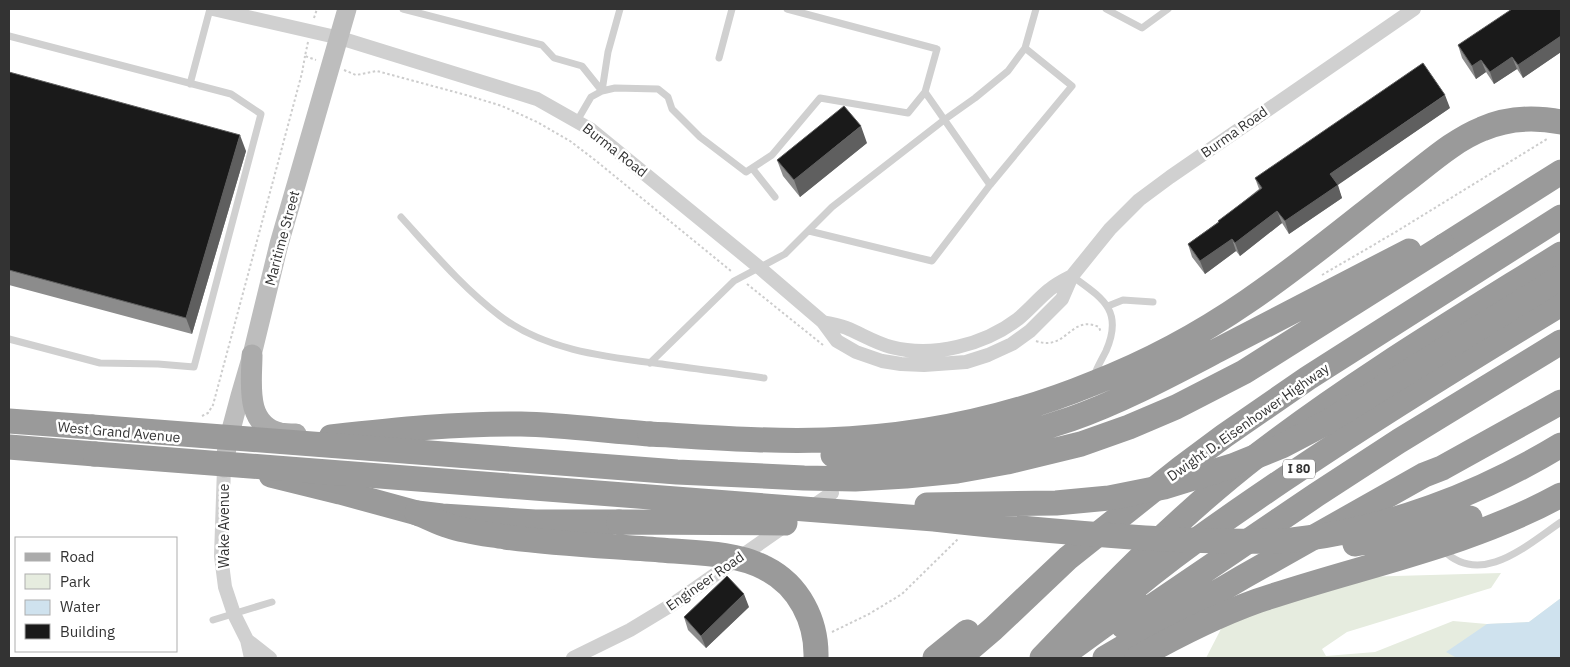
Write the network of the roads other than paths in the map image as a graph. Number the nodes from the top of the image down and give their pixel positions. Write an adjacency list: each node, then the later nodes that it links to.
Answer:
1 (212, 9): 12 (street, Burma Road); 15 (lane)
2 (347, 9): 12 (main road, Maritime Street)
3 (402, 9): 16 (lane)
4 (620, 9): 16 (lane)
5 (732, 9): 14 (lane)
6 (787, 9): 17 (lane)
7 (1036, 9): 13 (lane)
8 (1106, 9): 9 (lane)
9 (1168, 9)
10 (1414, 9): 31 (street, Burma Road)
11 (9, 36): 15 (lane)
12 (340, 38): 19 (street, Burma Road); 39 (main road, Maritime Street)
13 (1025, 48): 18 (lane); 23 (lane)
14 (719, 58)
15 (190, 84): 37 (lane)
16 (602, 91): 19 (lane); 21 (lane)
17 (925, 92): 18 (lane); 21 (lane)
18 (944, 120): 23 (lane); 27 (lane)
19 (577, 121): 30 (street, Burma Road)
20 (1561, 122): 45 (highway, bridge)
21 (752, 168): 24 (lane)
22 (1561, 172): 28 (highway)
23 (990, 184): 27 (lane)
24 (775, 197)
25 (400, 217): 40 (lane)
26 (1561, 217): 64 (highway, Dwight D. Eisenhower Highway)
27 (809, 231): 30 (lane)
28 (1441, 241): 44 (highway, bridge); 45 (highway, bridge)
29 (1561, 254): 75 (highway)
30 (760, 268): 31 (street, Burma Road); 40 (lane)
31 (1072, 276): 35 (lane)
32 (1561, 276): 55 (highway, bridge)
33 (1153, 302): 35 (lane)
34 (1561, 304): 76 (highway, I 80)
35 (1108, 306): 42 (lane)
36 (1561, 323): 77 (highway, I 80)
37 (9, 339)
38 (1561, 342): 78 (highway, I 80)
39 (252, 355): 46 (main road); 47 (main road, Maritime Street)
40 (650, 363): 41 (lane)
41 (764, 378)
42 (1084, 395)
43 (1561, 402): 51 (highway)
44 (9, 422): 47 (main road, West Grand Avenue)
45 (650, 434): 46 (highway)
46 (331, 437): 47 (main road, West Grand Avenue)
47 (228, 441): 50 (main road, Maritime Street)
48 (1561, 444): 62 (highway, bridge)
49 (9, 448): 50 (main road, West Grand Avenue); 55 (highway, bridge)
50 (224, 468): 57 (highway); 66 (street, Wake Avenue)
51 (1442, 468): 56 (highway); 56 (highway)
52 (1561, 477): 62 (highway, bridge)
53 (832, 493): 71 (street, Engineer Road)
54 (1561, 494): 80 (highway, bridge)
55 (705, 502): 60 (highway, bridge)
56 (1369, 506): 79 (highway)
57 (417, 513): 60 (highway, bridge); 72 (highway, bridge)
58 (1561, 522): 63 (lane)
59 (1427, 526): 61 (lane)
60 (1010, 528): 62 (highway, bridge)
61 (1432, 533)
62 (1292, 540)
63 (1437, 541)
64 (1068, 558): 73 (highway); 74 (highway, Dwight D. Eisenhower Highway)
65 (272, 602): 66 (lane)
66 (234, 614): 67 (lane); 68 (street, Wake Avenue)
67 (214, 620)
68 (247, 640): 69 (street, Wake Avenue); 70 (street, Wake Avenue)
69 (251, 658)
70 (270, 658)
71 (573, 658)
72 (816, 658)
73 (935, 658)
74 (959, 658)
75 (1042, 658)
76 (1052, 658)
77 (1059, 658)
78 (1072, 658)
79 (1105, 658)
80 (1138, 658)

